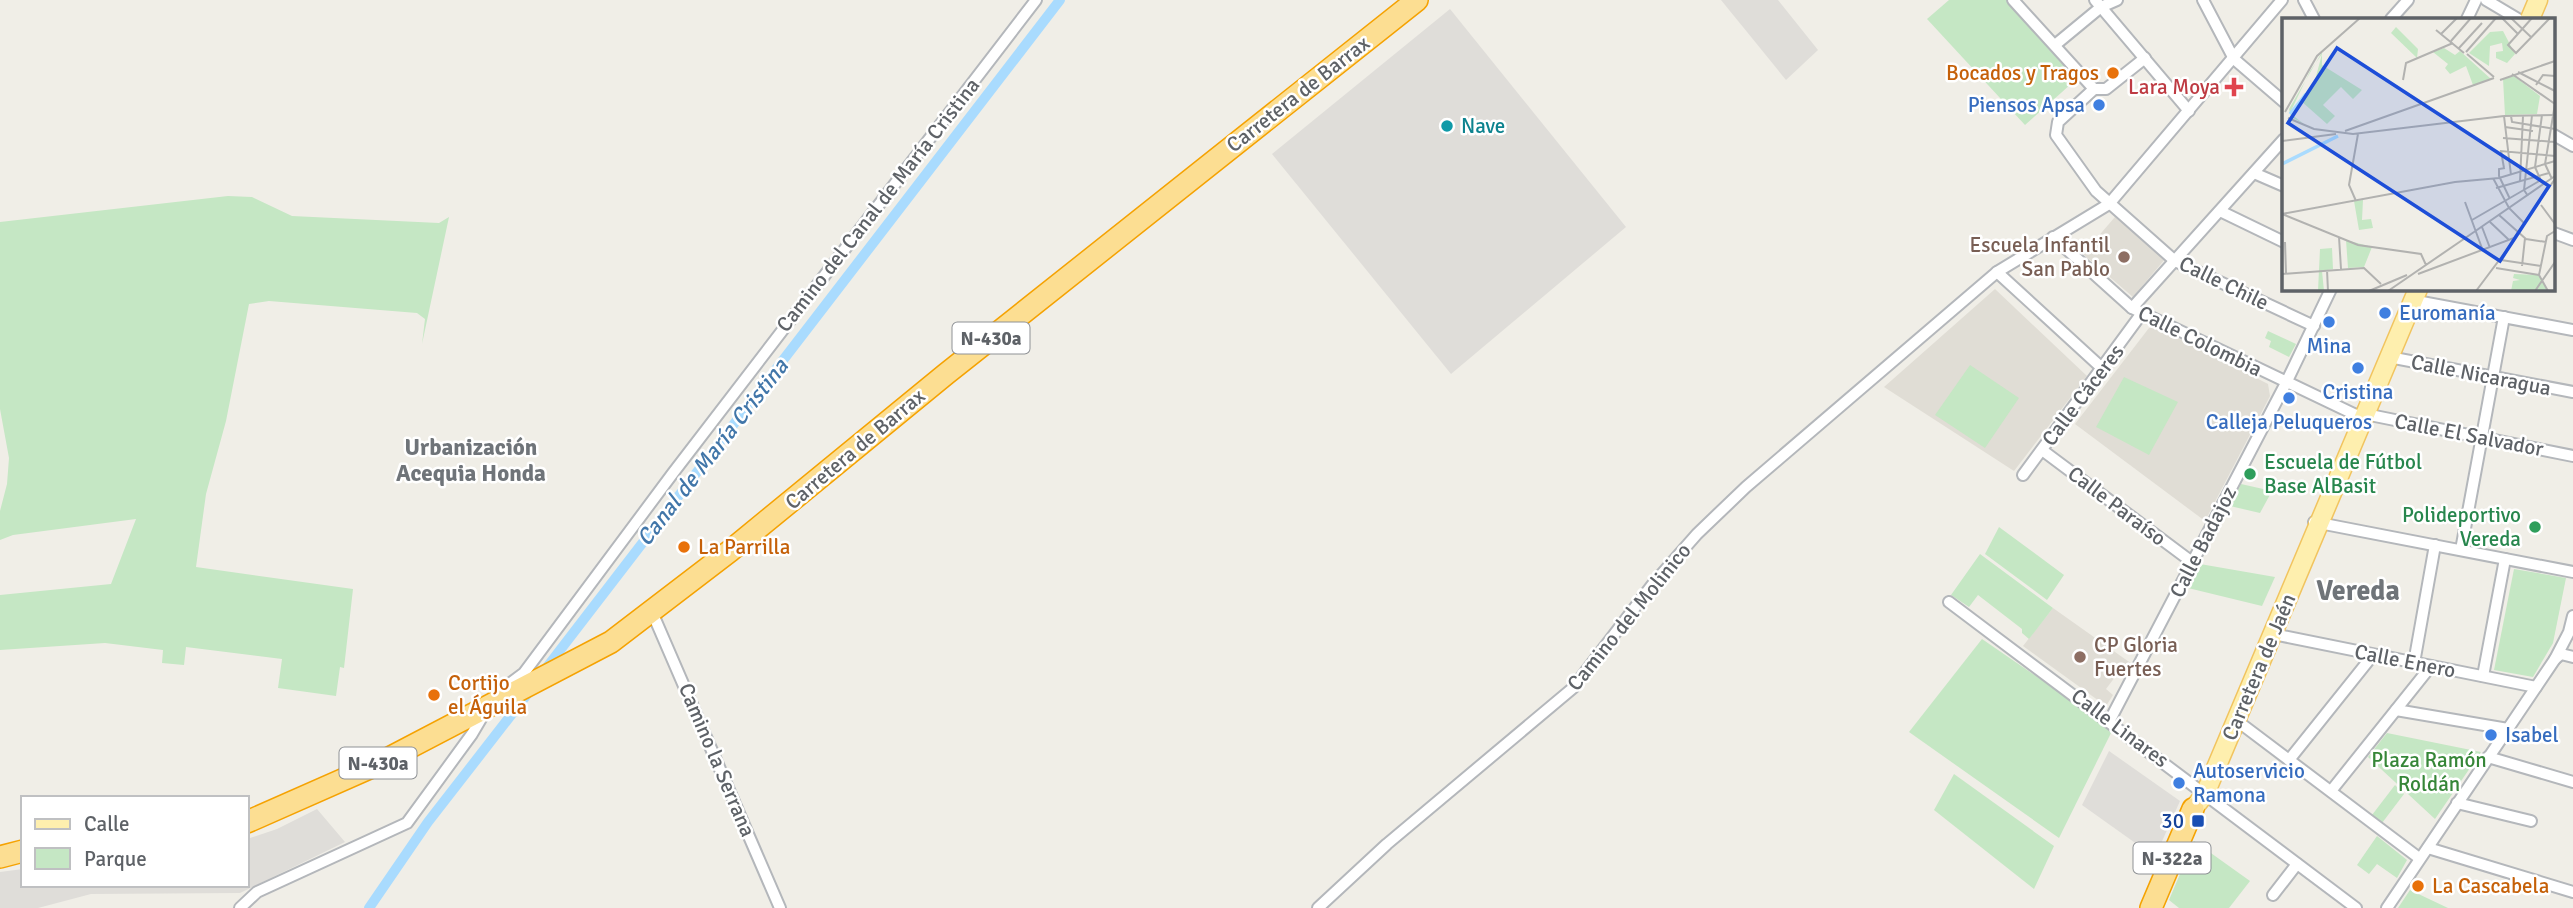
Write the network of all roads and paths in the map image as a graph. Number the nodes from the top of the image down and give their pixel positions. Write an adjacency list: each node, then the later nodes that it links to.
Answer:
1 (1036, 0): 72 (street, Camino del Canal de María Cristina)
2 (1417, 0): 62 (highway, Carretera de Barrax / N-430a)
3 (2117, 0): 13 (street)
4 (2203, 0): 22 (street)
5 (2282, 0): 22 (street, Camino del Molinico)
6 (2304, 0): 14 (street)
7 (2408, 0): 15 (street)
8 (2476, 0): 16 (street)
9 (2486, 0): 17 (street)
10 (2528, 0): 18 (main road)
11 (2538, 0): 19 (main road)
12 (2015, 1): 20 (street)
13 (2098, 4): 20 (street); 21 (street)
14 (2313, 18)
15 (2392, 18)
16 (2467, 18)
17 (2517, 18)
18 (2519, 18)
19 (2530, 18)
20 (2055, 45): 23 (street)
21 (2145, 58): 23 (street, Calle Chile); 25 (street)
22 (2234, 59): 24 (street); 25 (street, Camino del Molinico)
23 (2094, 89): 31 (street, Calle Chile)
24 (2282, 100)
25 (2189, 111): 31 (street, Camino del Molinico)
26 (2556, 136): 28 (street)
27 (2282, 141): 29 (street, Calle Cáceres)
28 (2573, 146)
29 (2254, 173): 30 (street); 32 (street, Calle Cáceres)
30 (2282, 185)
31 (2109, 204): 34 (street, Camino del Molinico); 37 (street, Calle Chile)
32 (2220, 211): 36 (street); 37 (street, Calle Cáceres)
33 (2556, 234): 35 (street)
34 (2053, 237): 38 (street, Camino del Molinico); 41 (street, Calle Colombia)
35 (2573, 240)
36 (2282, 241)
37 (2175, 261): 41 (street, Calle Cáceres); 43 (street, Calle Chile)
38 (1997, 272): 46 (street); 96 (street, Camino del Molinico)
39 (2331, 290): 43 (street, Calle Badajoz)
40 (2411, 294): 42 (street); 45 (main road, Carretera de Jaén); 50 (main road, Carretera de Jaén)
41 (2137, 311): 46 (street, Calle Cáceres); 48 (street, Calle Colombia)
42 (2504, 317): 44 (street); 47 (street)
43 (2314, 326): 48 (street, Calle Badajoz)
44 (2573, 330)
45 (2389, 357): 47 (street, Calle Nicaragua); 50 (main road, Carretera de Jaén)
46 (2103, 369): 52 (street, Calle Cáceres)
47 (2493, 378): 49 (street, Calle Nicaragua); 51 (street)
48 (2286, 383): 50 (street, Calle Colombia); 59 (street, Calle Badajoz)
49 (2573, 393)
50 (2361, 415): 51 (street, Calle El Salvador); 55 (main road, Carretera de Jaén)
51 (2482, 438): 53 (street, Calle El Salvador); 57 (street)
52 (2042, 450): 54 (street, Calle Cáceres); 59 (street, Calle Paraíso)
53 (2573, 456)
54 (2023, 475)
55 (2316, 522): 56 (street); 64 (main road, Carretera de Jaén); 81 (main road, Carretera de Jaén)
56 (2435, 545): 57 (street); 68 (street)
57 (2461, 550): 58 (street)
58 (2505, 559): 60 (street); 70 (street)
59 (2192, 562): 74 (street, Calle Badajoz)
60 (2573, 572)
61 (1949, 602): 74 (street, Calle Linares)
62 (652, 612): 72 (highway, Carretera de Barrax / N-430a); 95 (street, Camino la Serrana)
63 (2573, 618): 67 (street)
64 (2273, 634): 65 (street, Calle Enero); 75 (main road, Carretera de Jaén)
65 (2373, 655): 68 (street, Calle Enero); 78 (street)
66 (2573, 657): 67 (street)
67 (2555, 659): 71 (street)
68 (2414, 663): 69 (street, Calle Enero)
69 (2431, 666): 70 (street, Calle Enero); 73 (street)
70 (2483, 676): 71 (street, Calle Enero)
71 (2536, 687): 76 (street)
72 (497, 703): 84 (highway, Carretera de Barrax / N-430a); 94 (street, Camino del Canal de María Cristina)
73 (2396, 710): 76 (street); 80 (street)
74 (2110, 720): 81 (street, Calle Linares)
75 (2236, 720): 78 (street); 81 (main road, Carretera de Jaén)
76 (2508, 729): 77 (street)
77 (2488, 757): 79 (street); 82 (street)
78 (2289, 760): 80 (street)
79 (2573, 782)
80 (2331, 791): 90 (street)
81 (2199, 797): 91 (street, Calle Linares); 97 (highway, Carretera de Jaén / N-322a)
82 (2458, 803): 83 (street); 85 (street)
83 (2531, 821)
84 (248, 822)
85 (2428, 848): 90 (street); 92 (street)
86 (0, 849): 87 (highway)
87 (21, 851)
88 (21, 851): 89 (highway)
89 (0, 857)
90 (2419, 858): 99 (street)
91 (2297, 864): 93 (street); 98 (street, Calle Linares)
92 (2573, 892)
93 (2273, 895)
94 (240, 908)
95 (780, 908)
96 (1318, 908)
97 (2151, 908)
98 (2357, 908)
99 (2387, 908)

